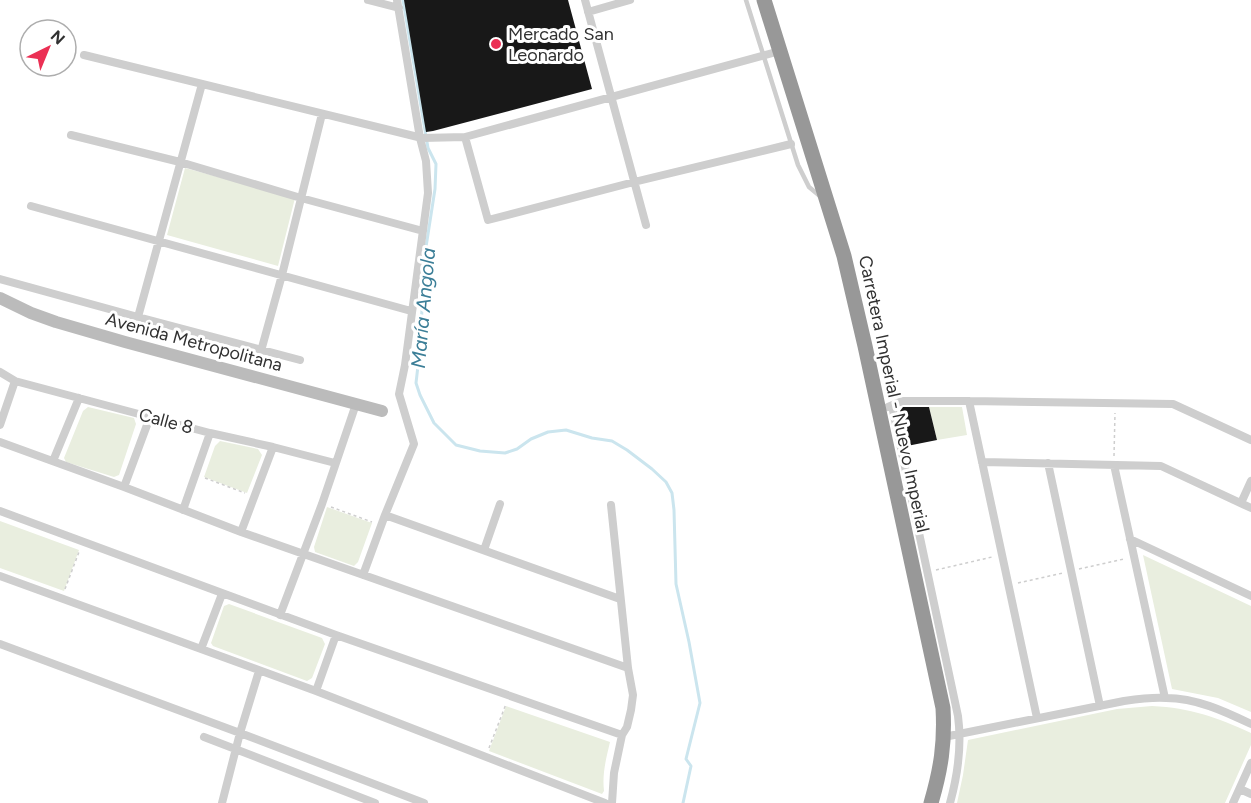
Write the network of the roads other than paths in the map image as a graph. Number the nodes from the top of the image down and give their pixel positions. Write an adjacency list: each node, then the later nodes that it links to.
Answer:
1 (368, 0): 6 (street)
2 (585, 0): 7 (street)
3 (630, 0): 7 (street)
4 (746, 0): 10 (lane)
5 (764, 0): 8 (highway, Carretera Imperial - Nuevo Imperial)
6 (398, 4): 16 (street)
7 (588, 12): 12 (street)
8 (780, 51): 10 (street); 21 (highway, Carretera Imperial - Nuevo Imperial)
9 (84, 55): 11 (street)
10 (763, 55): 12 (street); 17 (lane)
11 (202, 84): 13 (street); 18 (street)
12 (611, 98): 15 (street); 19 (street)
13 (322, 114): 16 (street); 20 (street)
14 (71, 135): 18 (street)
15 (465, 137): 16 (street); 19 (street)
16 (424, 138): 24 (street)
17 (791, 144): 19 (street); 21 (lane)
18 (180, 162): 20 (street); 25 (street)
19 (634, 182): 23 (street)
20 (301, 198): 24 (street); 26 (street)
21 (828, 202): 38 (highway, Carretera Imperial - Nuevo Imperial)
22 (31, 206): 25 (street)
23 (646, 225)
24 (423, 231): 29 (street)
25 (160, 242): 26 (street); 30 (street)
26 (282, 275): 29 (street); 31 (street)
27 (0, 279): 30 (street)
28 (0, 298): 37 (street, Avenida Metropolitana)
29 (411, 311): 59 (street)
30 (138, 317): 31 (street)
31 (261, 351): 32 (street)
32 (300, 360)
33 (0, 372): 34 (street, Calle 8)
34 (15, 381): 35 (street, Calle 8); 41 (street)
35 (79, 398): 40 (street, Calle 8); 46 (street)
36 (969, 400): 38 (street); 43 (street); 47 (street)
37 (356, 404): 39 (street, Avenida Metropolitana); 48 (street)
38 (885, 408): 81 (street); 84 (highway, Carretera Imperial - Nuevo Imperial)
39 (382, 411)
40 (150, 417): 42 (street, Calle 8); 52 (street)
41 (0, 425)
42 (210, 433): 45 (street, Calle 8); 57 (street)
43 (1251, 440)
44 (0, 442): 46 (street)
45 (273, 447): 48 (street, Calle 8); 60 (street)
46 (53, 461): 52 (street)
47 (982, 462): 49 (street); 78 (street)
48 (335, 463): 63 (street)
49 (1048, 463): 50 (street); 77 (street)
50 (1114, 465): 53 (street); 61 (street)
51 (1251, 481): 53 (street)
52 (124, 488): 57 (street)
53 (1240, 503): 56 (street)
54 (501, 504): 62 (street)
55 (611, 505): 68 (street)
56 (1251, 508)
57 (183, 510): 60 (street)
58 (0, 511): 66 (street)
59 (385, 515): 62 (street); 64 (street)
60 (241, 532): 63 (street)
61 (1130, 539): 67 (street); 76 (street)
62 (484, 550): 68 (street)
63 (302, 554): 64 (street); 69 (street)
64 (363, 575): 73 (street)
65 (0, 576): 72 (street)
66 (222, 594): 69 (street); 72 (street)
67 (1251, 596)
68 (620, 599): 73 (street)
69 (280, 615): 70 (street)
70 (336, 635): 75 (street); 82 (street)
71 (0, 644): 80 (street)
72 (201, 649): 74 (street)
73 (628, 668): 82 (street)
74 (259, 671): 75 (street); 80 (street)
75 (316, 691): 92 (street)
76 (1164, 698): 77 (street); 79 (street)
77 (1100, 706): 78 (street)
78 (1037, 718): 81 (street)
79 (1251, 723)
80 (240, 733): 85 (street); 91 (street)
81 (960, 734): 84 (street); 95 (street)
82 (622, 735): 93 (street)
83 (204, 737): 85 (street)
84 (944, 737): 94 (highway, Carretera Imperial - Nuevo Imperial)
85 (235, 750): 89 (street); 90 (street)
86 (1251, 763): 87 (street)
87 (1240, 789): 88 (street); 96 (street)
88 (1251, 794)
89 (223, 802)
90 (375, 803)
91 (424, 803)
92 (605, 803)
93 (612, 803)
94 (931, 803)
95 (950, 803)
96 (1233, 803)

